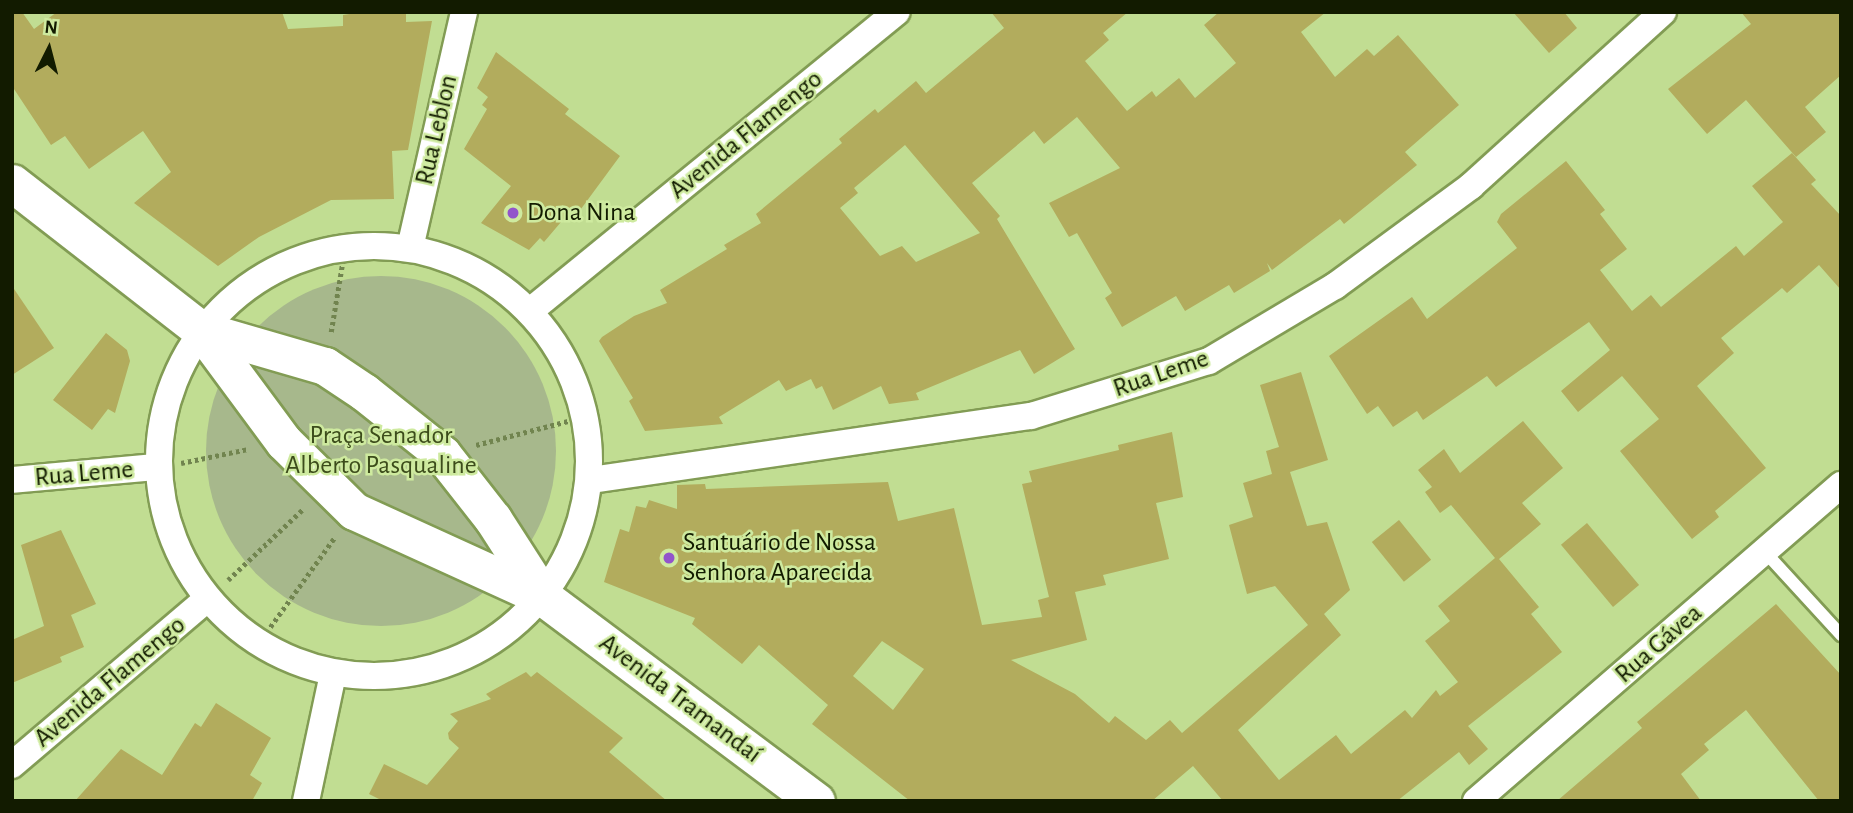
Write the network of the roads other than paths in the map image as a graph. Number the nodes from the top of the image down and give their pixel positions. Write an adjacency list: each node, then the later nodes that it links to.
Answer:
1 (464, 12): 5 (street, Rua Leblon)
2 (897, 12): 6 (street, Avenida Flamengo)
3 (1663, 12): 12 (street, Rua Leme)
4 (12, 183): 7 (main road, Avenida Tramandaí)
5 (410, 248): 6 (street); 7 (street)
6 (530, 311): 12 (street)
7 (201, 330): 8 (main road, Avenida Tramandaí); 9 (main road, Avenida Tramandaí); 10 (street)
8 (313, 362): 9 (main road); 14 (main road, Avenida Tramandaí)
9 (262, 410): 16 (main road, Avenida Tramandaí)
10 (156, 467): 11 (street, Rua Leme); 18 (street)
11 (12, 480)
12 (591, 480): 17 (street)
13 (1841, 485): 15 (street, Rua Gávea)
14 (493, 519): 16 (main road); 17 (main road, Avenida Tramandaí)
15 (1765, 552): 19 (lane); 24 (street, Rua Gávea)
16 (451, 556): 17 (main road, Avenida Tramandaí)
17 (543, 597): 20 (street); 23 (main road, Avenida Tramandaí)
18 (207, 599): 20 (street); 21 (street, Avenida Flamengo)
19 (1841, 635)
20 (332, 674): 22 (street)
21 (12, 765)
22 (306, 801)
23 (816, 801)
24 (1476, 801)

